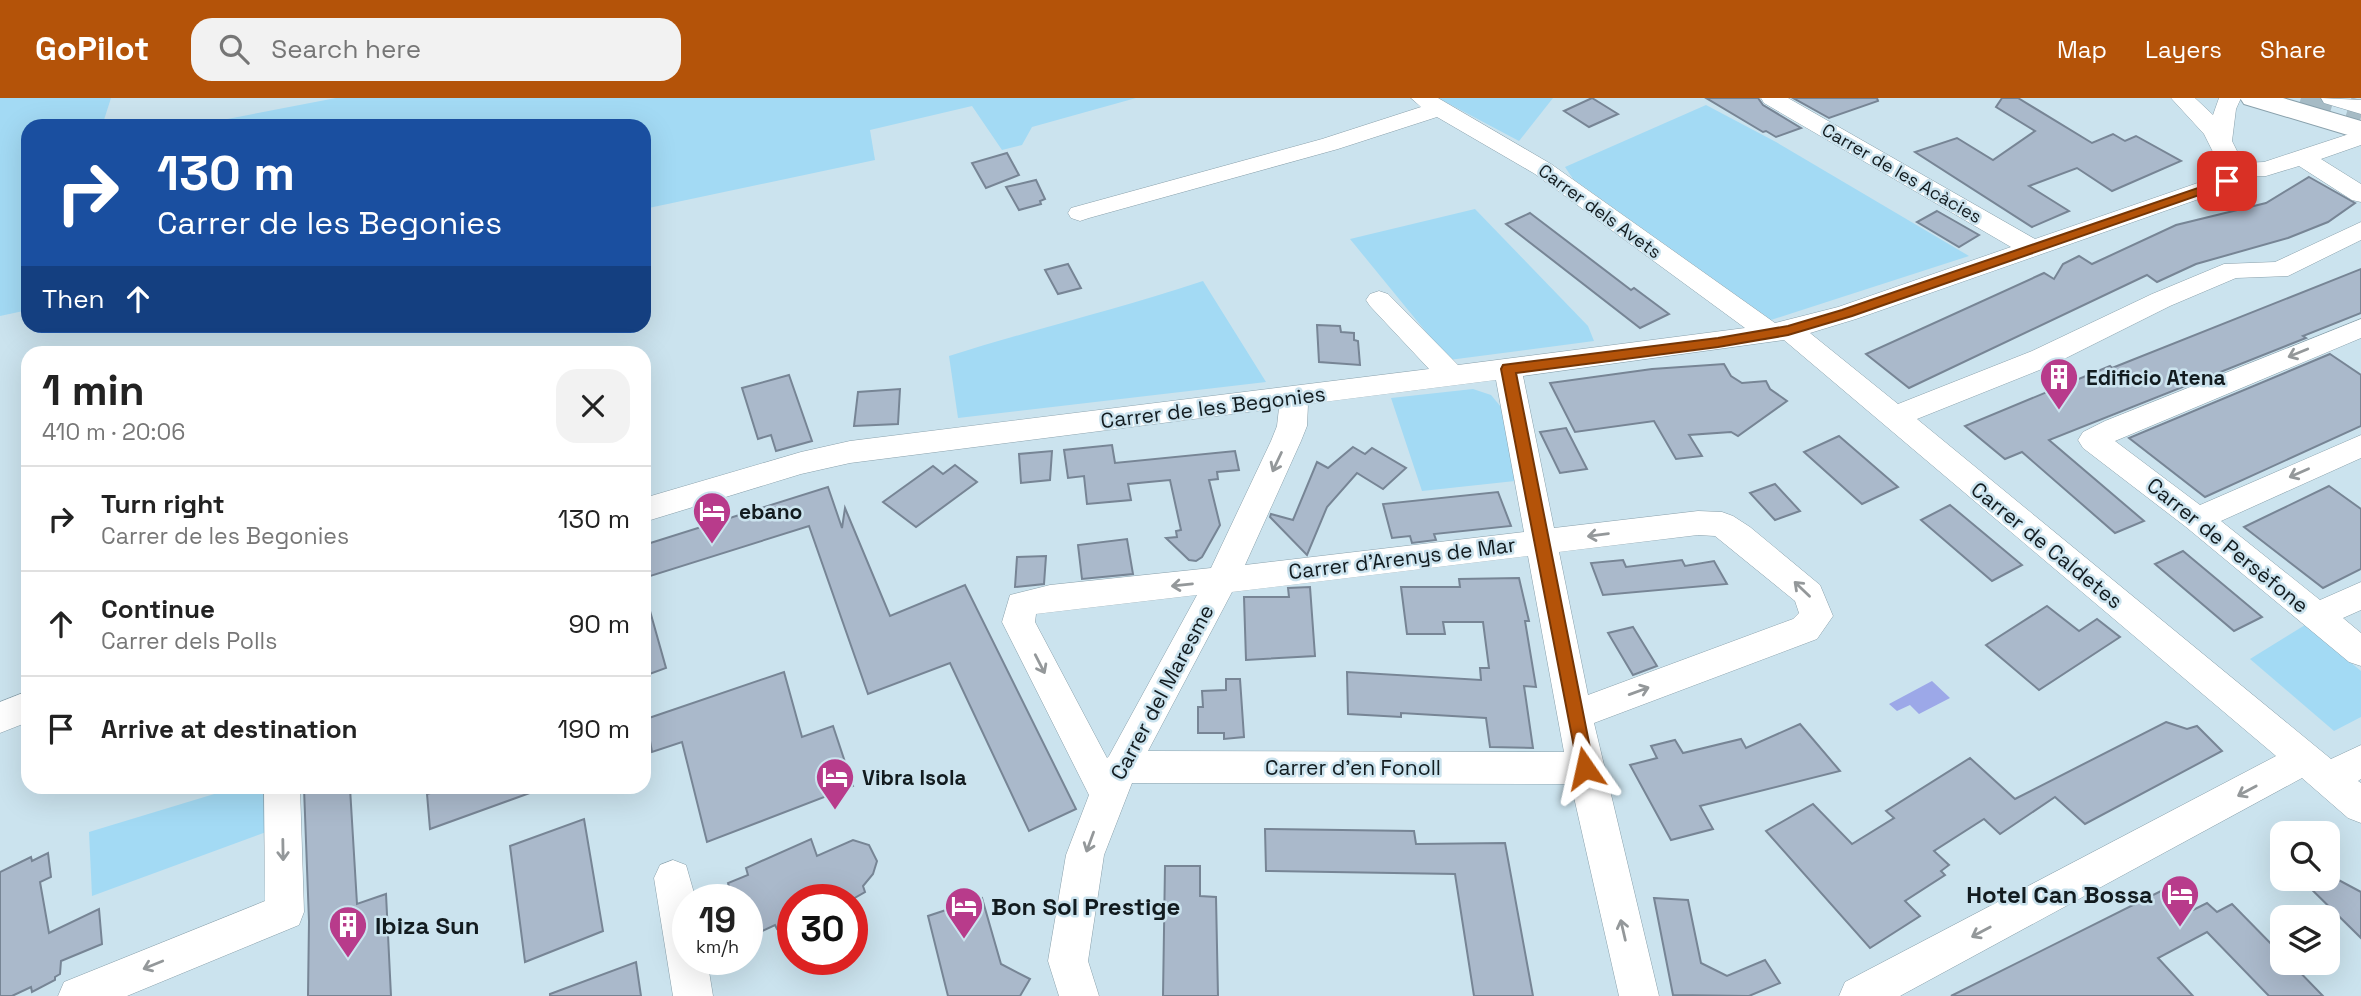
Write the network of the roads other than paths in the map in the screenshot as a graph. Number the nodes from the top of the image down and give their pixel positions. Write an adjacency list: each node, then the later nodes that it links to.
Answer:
1 (1772, 98): 16 (street, Carrer de les Acàcies)
2 (2182, 98): 8 (street)
3 (2230, 98): 8 (street)
4 (2254, 98): 9 (highway)
5 (2332, 98): 7 (street)
6 (1432, 103): 14 (street); 19 (street, Carrer dels Avets)
7 (2361, 107)
8 (2221, 139): 12 (street)
9 (2343, 139): 10 (street); 11 (street)
10 (2303, 158): 12 (street); 13 (street)
11 (2361, 164)
12 (2234, 170): 16 (street, Carrer de les Begonies)
13 (2361, 195)
14 (1080, 213)
15 (2361, 230): 23 (street)
16 (2032, 248): 19 (street, Carrer de les Begonies)
17 (1380, 300): 21 (street)
18 (2361, 327): 26 (street, Carrer de Persèfone, one-way to 26)
19 (1780, 332): 20 (street, Carrer de les Begonies); 23 (street, Carrer de Caldetes)
20 (1508, 369): 21 (street, Carrer de les Begonies); 27 (street)
21 (1451, 376): 22 (street, Carrer de les Begonies)
22 (1294, 397): 25 (street, Carrer de les Begonies); 28 (street, Carrer del Maresme, one-way to 28)
23 (1892, 418): 35 (street, Carrer de Caldetes)
24 (2361, 446): 26 (street, one-way to 26)
25 (651, 508)
26 (2197, 519): 30 (street, Carrer de Persèfone)
27 (1541, 541): 28 (street, Carrer d'Arenys de Mar); 32 (street); 32 (street, Carrer d'Arenys de Mar, one-way to 27)
28 (1222, 580): 36 (street, Carrer del Maresme); 36 (street, Carrer d'Arenys de Mar, one-way to 36)
29 (2361, 595): 30 (street)
30 (2316, 616): 31 (street, Carrer de Persèfone)
31 (2361, 652)
32 (1575, 715): 34 (street)
33 (2361, 761): 35 (street)
34 (1585, 768): 36 (street, Carrer d'en Fonoll); 43 (street, one-way to 34)
35 (2318, 768): 38 (street, Carrer de Caldetes); 44 (street, one-way to 44)
36 (1114, 780): 42 (street, Carrer del Maresme, one-way to 42)
37 (282, 794): 40 (street, one-way to 40)
38 (2361, 806)
39 (673, 878): 41 (street)
40 (78, 996)
41 (693, 996)
42 (1079, 996)
43 (1639, 996)
44 (1859, 996)

